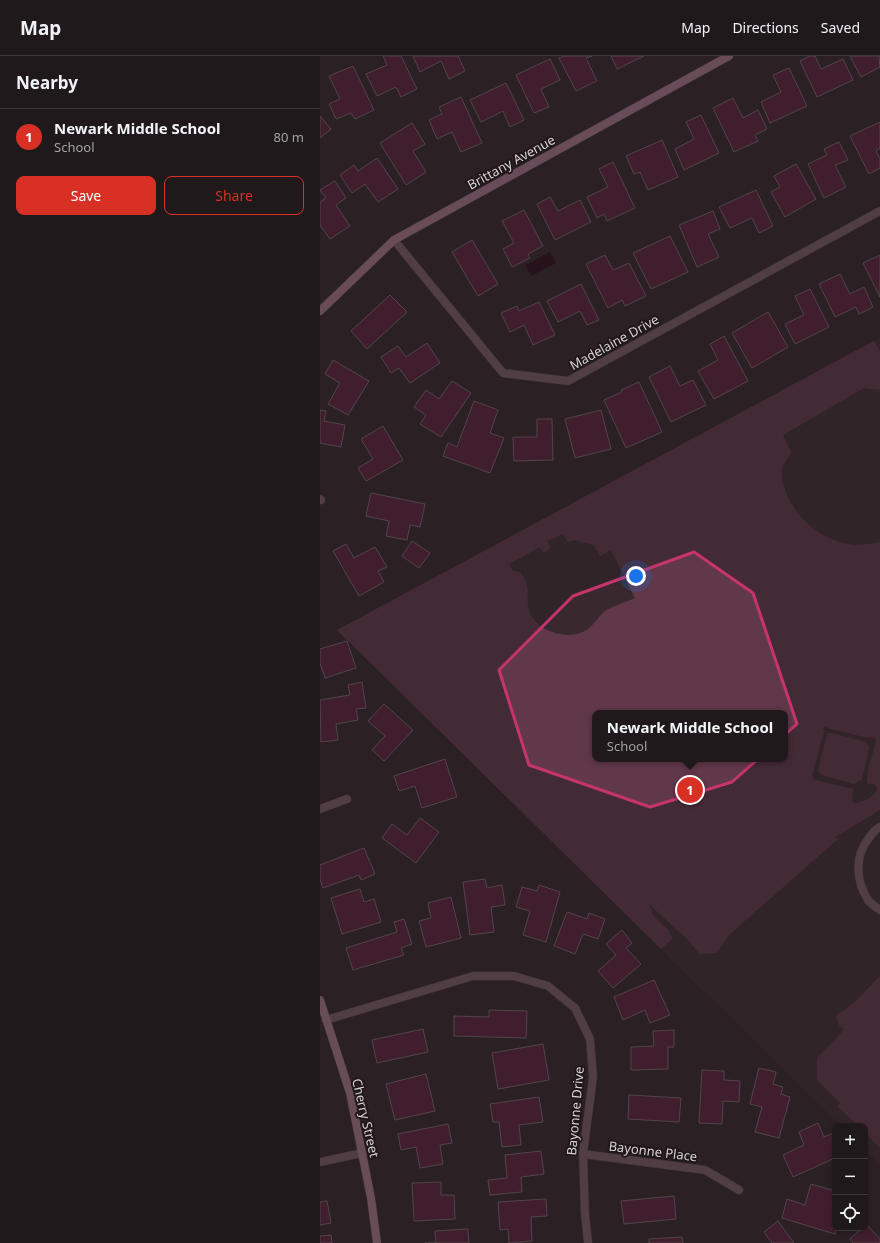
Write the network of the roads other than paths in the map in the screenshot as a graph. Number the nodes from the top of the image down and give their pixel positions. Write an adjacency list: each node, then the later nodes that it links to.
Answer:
1 (729, 56): 3 (street, Brittany Avenue)
2 (880, 211): 3 (street, Madelaine Drive)
3 (394, 240): 4 (street, Brittany Avenue)
4 (320, 311)
5 (347, 799): 6 (street)
6 (320, 810)
7 (880, 827): 8 (street)
8 (880, 910)
9 (320, 1000): 10 (street, Cherry Street)
10 (326, 1020): 11 (street, Cherry Street); 12 (street, Bayonne Drive)
11 (362, 1153): 13 (street); 15 (street, Cherry Street)
12 (583, 1154): 14 (street, Bayonne Place); 16 (street, Bayonne Drive)
13 (320, 1162)
14 (739, 1190)
15 (377, 1243)
16 (588, 1243)

